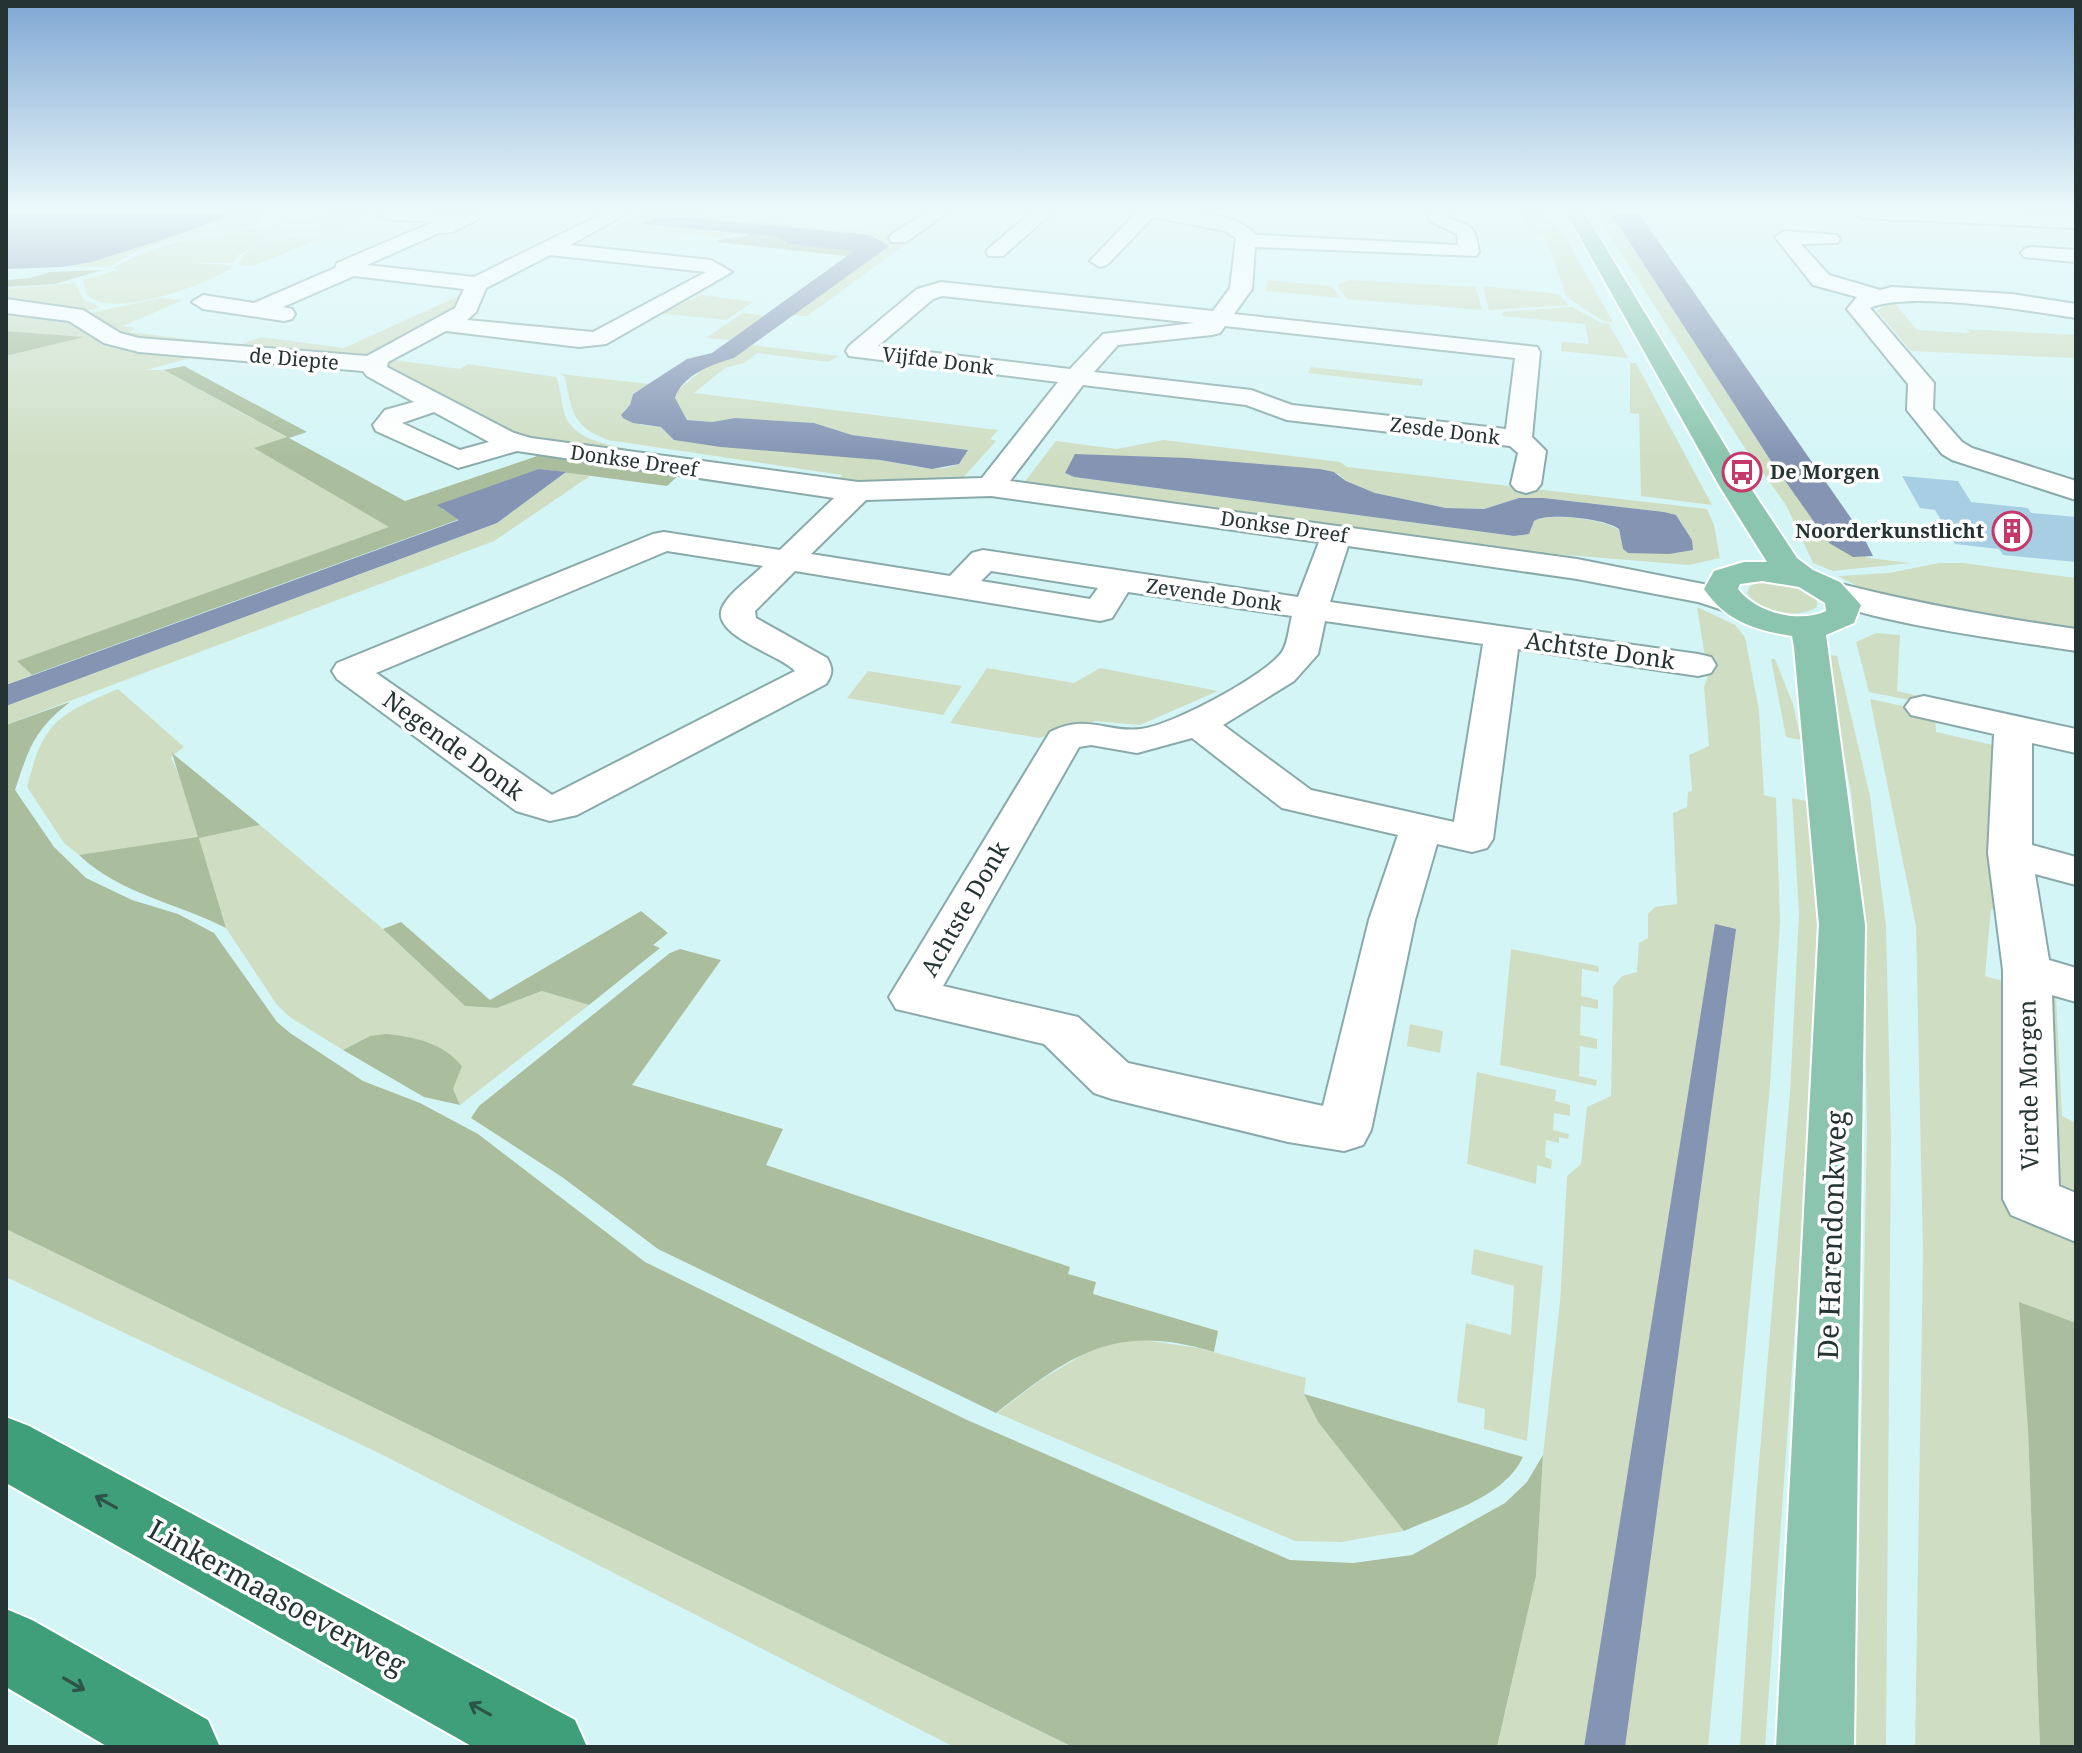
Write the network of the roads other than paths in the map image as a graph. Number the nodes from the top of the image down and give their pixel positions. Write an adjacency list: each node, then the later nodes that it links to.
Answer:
1 (307, 294): 15 (street)
2 (473, 294): 16 (street)
3 (681, 294): 16 (street)
4 (926, 294): 19 (street, Vijfde Donk)
5 (986, 294): 14 (street)
6 (1238, 294): 14 (street)
7 (1621, 294): 25 (main road)
8 (1868, 294): 9 (street)
9 (1879, 297): 12 (street); 27 (street)
10 (203, 302): 15 (street)
11 (6, 306): 17 (street, de Diepte)
12 (2076, 311)
13 (298, 315): 15 (street)
14 (1220, 319): 19 (street); 21 (street, Zesde Donk)
15 (261, 320): 17 (street)
16 (442, 324): 18 (street)
17 (215, 353): 18 (street, de Diepte)
18 (374, 364): 20 (street, Donkse Dreef)
19 (1075, 377): 21 (street, Zesde Donk); 24 (street)
20 (437, 403): 22 (street, Donkse Dreef); 22 (street, Donkse Dreef)
21 (1518, 439): 23 (street)
22 (516, 443): 26 (street, Donkse Dreef)
23 (1526, 484)
24 (991, 487): 26 (street, Donkse Dreef); 28 (street, Donkse Dreef)
25 (1735, 487): 30 (main road); 31 (main road)
26 (858, 491): 29 (street, Negende Donk)
27 (2076, 491)
28 (1337, 534): 30 (street, Donkse Dreef); 32 (street, Zevende Donk)
29 (788, 561): 29 (street, Negende Donk); 32 (street, Zevende Donk)
30 (1733, 584): 31 (main road); 33 (main road)
31 (1823, 603): 33 (main road); 35 (street); 39 (main road, De Harendonkweg)
32 (1311, 609): 34 (street, Achtste Donk); 38 (street, Zevende Donk)
33 (1763, 619): 39 (main road, De Harendonkweg)
34 (1502, 636): 36 (street, Achtste Donk); 42 (street, Achtste Donk)
35 (2076, 640)
36 (1698, 665)
37 (1924, 707): 40 (street)
38 (1198, 724): 42 (street, Achtste Donk); 42 (street, Achtste Donk)
39 (1819, 724): 52 (main road, De Harendonkweg)
40 (2013, 728): 41 (street); 43 (street, Vierde Morgen)
41 (2076, 741)
42 (1421, 828)
43 (2010, 853): 44 (street); 45 (street, Vierde Morgen)
44 (2076, 871)
45 (2027, 970): 46 (street, Vierde Morgen); 47 (street, Vierde Morgen)
46 (2076, 985)
47 (2076, 1218)
48 (9, 1447): 51 (highway, Linkermaasoeverweg, one-way to 48)
49 (6, 1646): 50 (highway, one-way to 50)
50 (181, 1747)
51 (548, 1747)
52 (1815, 1747)

